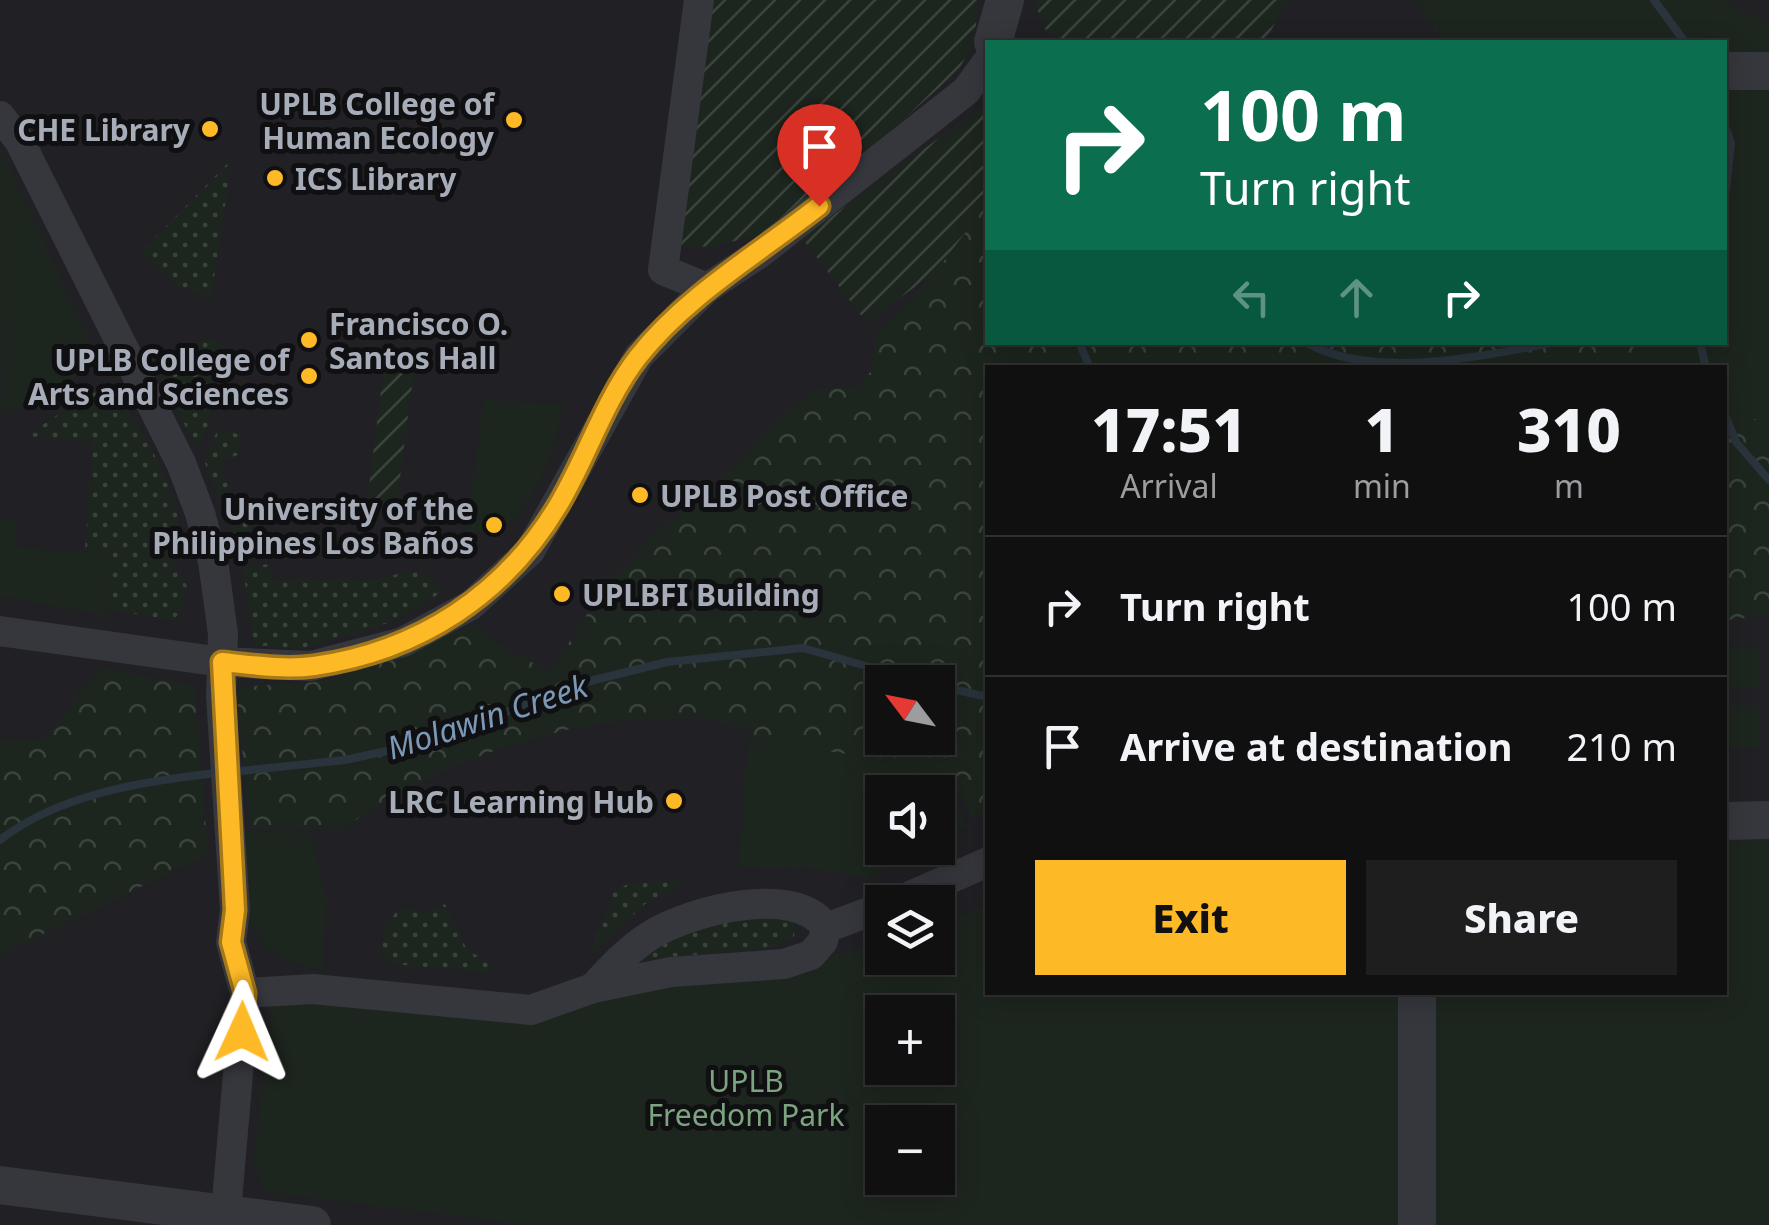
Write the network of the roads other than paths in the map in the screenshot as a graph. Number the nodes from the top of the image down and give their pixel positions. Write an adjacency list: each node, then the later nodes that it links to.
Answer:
1 (699, 0): 6 (street)
2 (1004, 0): 3 (street)
3 (994, 40)
4 (985, 65): 6 (street)
5 (0, 116): 8 (street)
6 (707, 288): 8 (street)
7 (0, 631): 8 (street)
8 (222, 662): 16 (street)
9 (1769, 820): 10 (street)
10 (1727, 821)
11 (985, 863): 12 (street)
12 (935, 885)
13 (865, 914): 14 (street)
14 (826, 928): 15 (street); 15 (street)
15 (593, 988): 16 (street)
16 (245, 993): 19 (street)
17 (1418, 995): 21 (street)
18 (0, 1186): 19 (street)
19 (226, 1212): 20 (street)
20 (312, 1225)
21 (1416, 1225)

